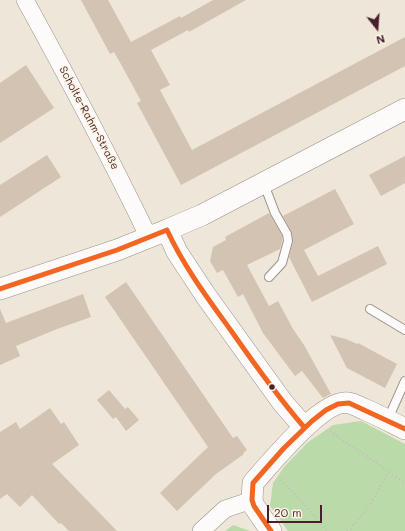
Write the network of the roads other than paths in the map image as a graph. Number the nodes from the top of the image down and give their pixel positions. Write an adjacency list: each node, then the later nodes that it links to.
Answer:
1 (25, 0): 4 (street, Scholte-Rahm-Straße)
2 (405, 109): 3 (street)
3 (264, 183): 4 (street); 5 (lane)
4 (158, 234): 6 (street); 10 (street)
5 (269, 277)
6 (0, 289)
7 (370, 308): 8 (lane)
8 (405, 330)
9 (405, 381): 11 (lane)
10 (309, 423): 11 (street); 12 (street)
11 (396, 424)
12 (252, 500): 13 (street); 14 (street)
13 (201, 531)
14 (271, 531)

